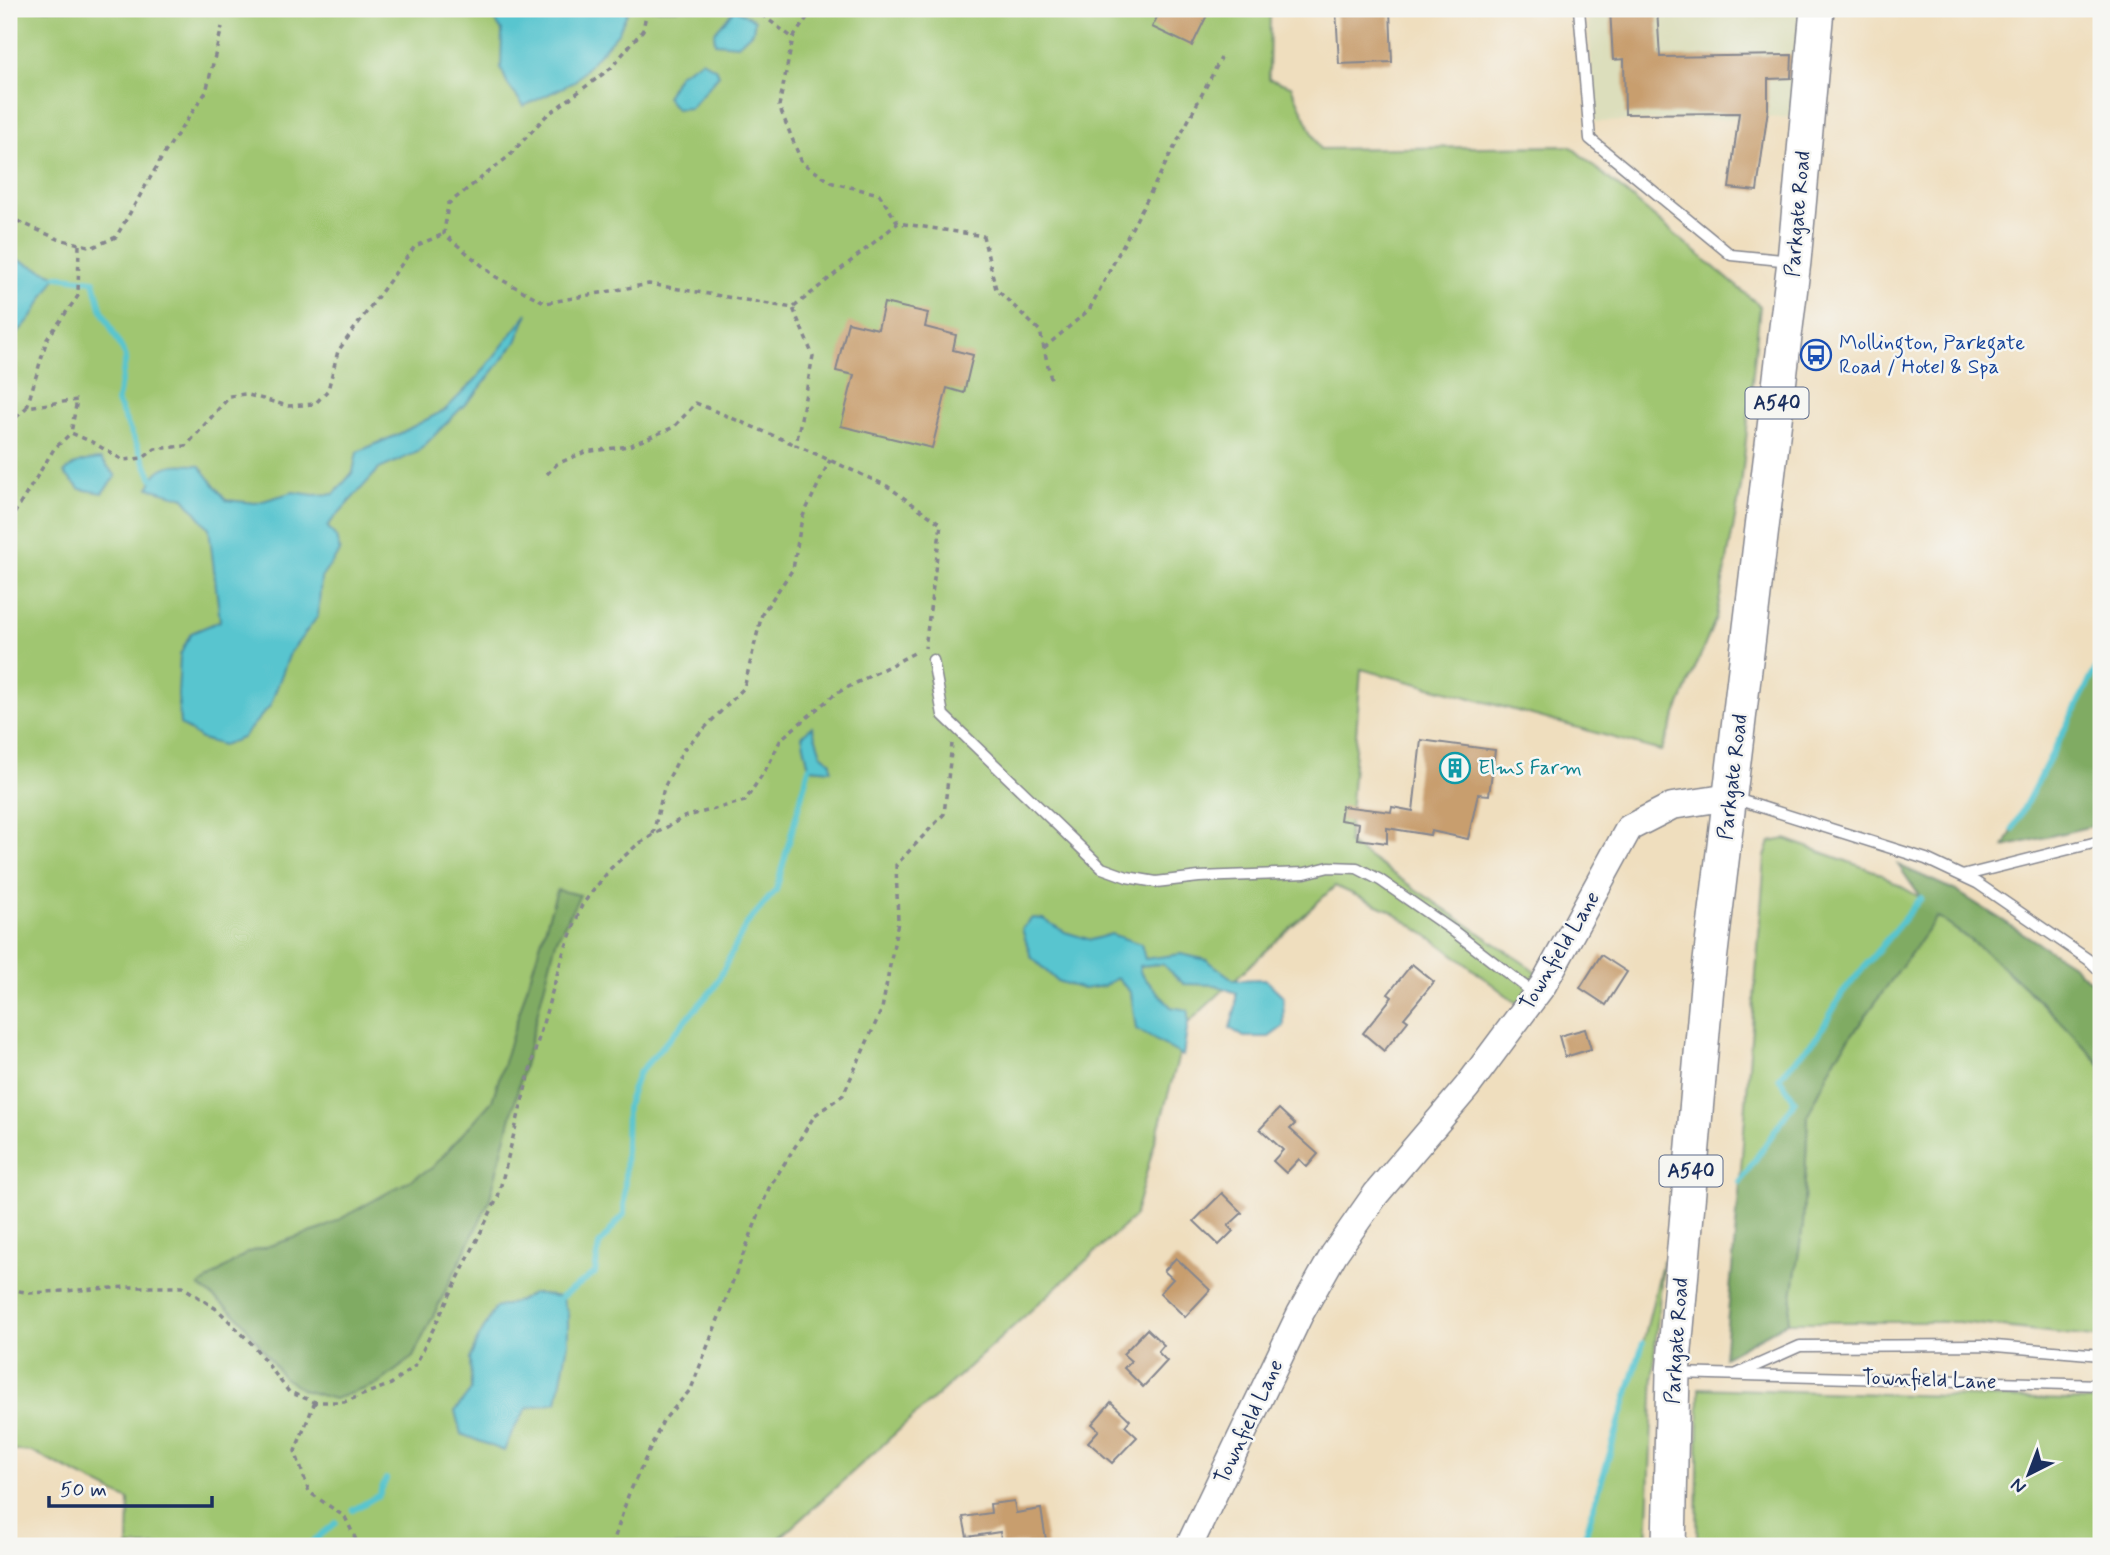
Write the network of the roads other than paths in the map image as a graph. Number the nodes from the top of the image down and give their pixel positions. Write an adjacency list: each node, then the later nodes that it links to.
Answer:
1 (1578, 9): 3 (lane)
2 (1817, 9): 3 (main road, Parkgate Road / A540)
3 (1794, 261): 5 (main road, Parkgate Road / A540)
4 (933, 660): 9 (lane)
5 (1730, 797): 7 (lane, Townfield Lane); 9 (street, Townfield Lane); 11 (main road, Parkgate Road / A540)
6 (2101, 841): 7 (lane)
7 (1962, 876): 8 (lane, Townfield Lane)
8 (2101, 972)
9 (1536, 995): 14 (street, Townfield Lane)
10 (2101, 1356): 12 (lane)
11 (1673, 1373): 12 (lane, Townfield Lane); 15 (main road, Parkgate Road / A540)
12 (1734, 1375): 13 (lane, Townfield Lane)
13 (2101, 1385)
14 (1189, 1546)
15 (1669, 1546)

